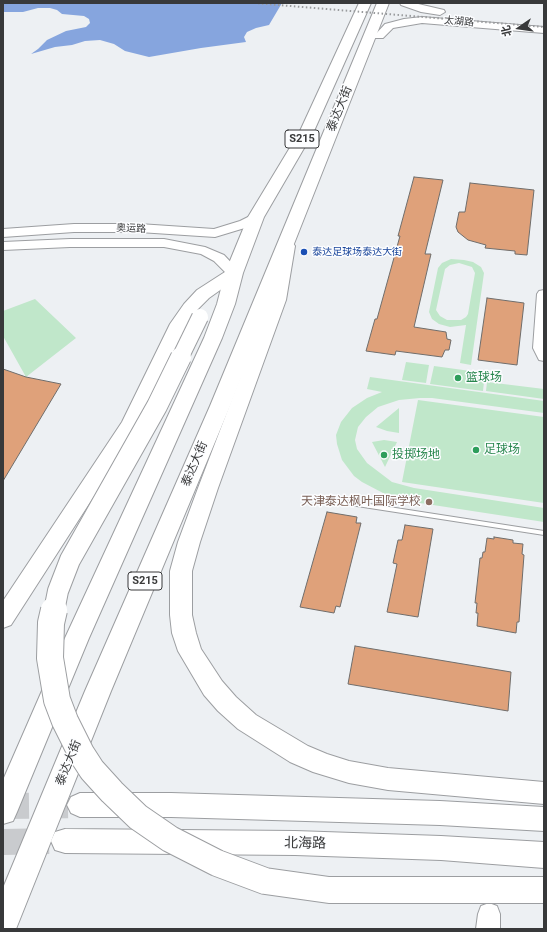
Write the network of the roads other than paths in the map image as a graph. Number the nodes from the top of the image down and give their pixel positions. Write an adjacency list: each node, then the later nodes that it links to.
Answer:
1 (365, 3): 8 (highway, 泰达大街 / S215)
2 (383, 3): 7 (highway, 泰达大街)
3 (405, 3): 4 (main road, 太湖路)
4 (544, 21)
5 (544, 30): 6 (main road, 太湖路)
6 (379, 36): 7 (highway)
7 (351, 82): 10 (highway, 泰达大街)
8 (256, 217): 9 (street, 奥运路); 12 (highway, 泰达大街 / S215)
9 (3, 233)
10 (288, 240): 18 (main road); 25 (highway, 泰达大街 / S215)
11 (3, 246): 12 (street, 奥运路)
12 (234, 273): 17 (main road); 20 (highway, 泰达大街 / S215); 24 (main road, bridge)
13 (544, 294): 14 (street)
14 (544, 357)
15 (344, 502): 16 (lane)
16 (544, 534)
17 (3, 619)
18 (544, 793)
19 (80, 805): 21 (main road)
20 (3, 812)
21 (544, 819)
22 (65, 841): 23 (main road, 北海路)
23 (544, 855)
24 (544, 890)
25 (3, 924)

